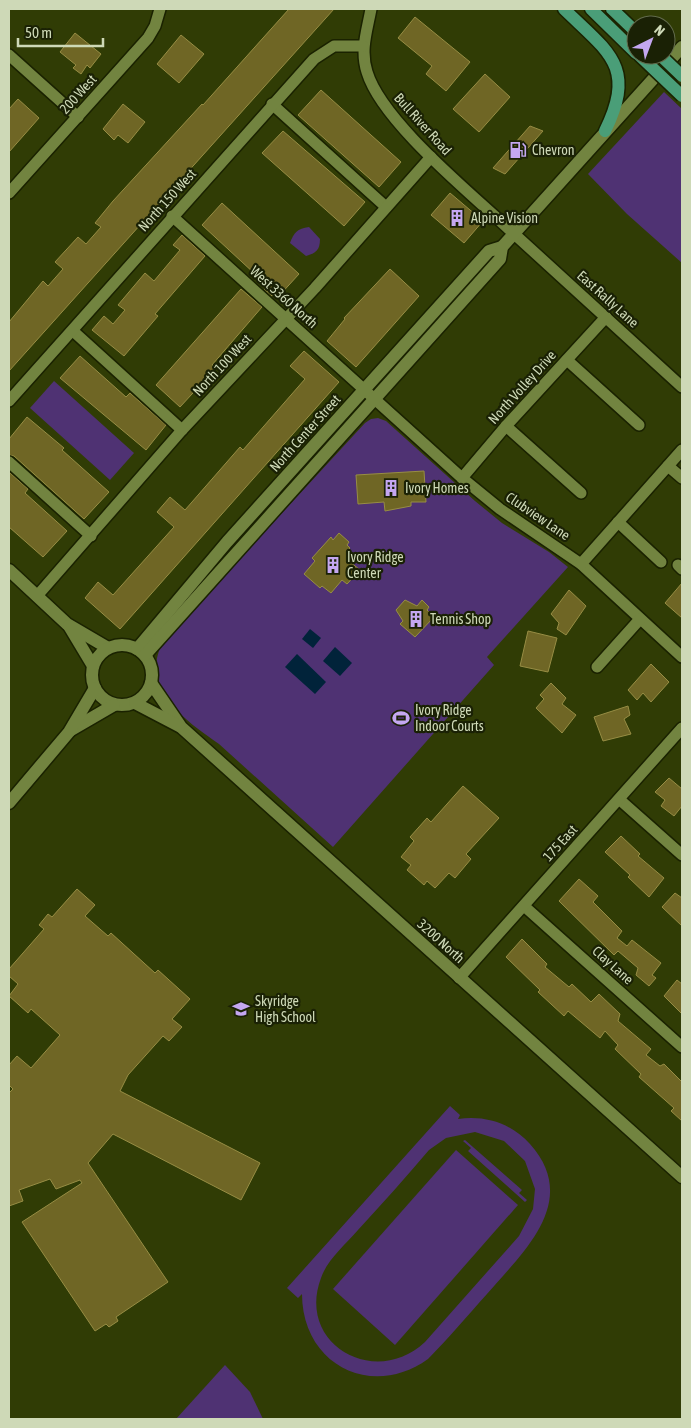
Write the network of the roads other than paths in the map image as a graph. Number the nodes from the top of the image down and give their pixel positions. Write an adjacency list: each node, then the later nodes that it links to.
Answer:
1 (160, 9): 16 (street, 200 West)
2 (371, 9): 8 (street, Bull River Road)
3 (564, 9): 17 (main road)
4 (591, 9): 7 (main road)
5 (612, 9): 6 (main road)
6 (626, 22)
7 (626, 42)
8 (363, 46): 15 (street, North 150 West); 18 (street, Bull River Road)
9 (682, 47): 17 (street, North Center Street)
10 (9, 55): 16 (street)
11 (650, 65): 14 (main road, bridge)
12 (670, 65): 13 (main road, bridge)
13 (682, 76)
14 (682, 96)
15 (272, 104): 20 (street); 21 (street, North 150 West)
16 (78, 116): 19 (street, 200 West)
17 (608, 128): 22 (street, North Center Street)
18 (432, 157): 20 (street, North 100 West); 22 (street, Bull River Road)
19 (9, 193)
20 (386, 207): 25 (street, North 100 West)
21 (172, 216): 25 (street, West 3360 North); 26 (street, North 150 West)
22 (514, 233): 23 (street, North Center Street); 24 (street, East Rally Lane)
23 (502, 246): 29 (street, North Center Street); 30 (street, North Center Street)
24 (606, 317): 27 (street, North Volley Drive); 28 (street, East Rally Lane)
25 (286, 320): 29 (street, West 3360 North); 34 (street, North 100 West)
26 (72, 331): 31 (street, North 150 West); 34 (street)
27 (567, 360): 32 (street, North Volley Drive); 33 (street)
28 (682, 387)
29 (364, 390): 30 (street, West 3360 North); 50 (street, North Center Street)
30 (375, 400): 38 (street, Clubview Lane); 50 (street, North Center Street)
31 (9, 401)
32 (506, 426): 38 (street, North Volley Drive); 40 (street)
33 (639, 426)
34 (182, 430): 42 (street, North 100 West)
35 (682, 450): 37 (street)
36 (9, 462): 42 (street)
37 (668, 466): 39 (street); 41 (street)
38 (462, 478): 44 (street, Clubview Lane)
39 (682, 478)
40 (580, 493)
41 (618, 522): 43 (street); 44 (street)
42 (90, 536): 46 (street, North 100 West)
43 (661, 562)
44 (581, 564): 47 (street, Clubview Lane)
45 (9, 570): 46 (street)
46 (38, 596): 48 (street)
47 (640, 619): 51 (street, Clubview Lane); 53 (street)
48 (67, 624): 49 (street); 52 (street)
49 (108, 648): 50 (street); 52 (street)
50 (141, 652): 54 (street)
51 (682, 657)
52 (93, 666): 55 (street)
53 (597, 667)
54 (151, 683): 56 (street); 58 (street)
55 (95, 688): 57 (street); 60 (street)
56 (135, 703): 57 (street); 58 (street)
57 (114, 705): 60 (street)
58 (181, 727): 65 (street, 3200 North)
59 (682, 728): 61 (street, 175 East)
60 (69, 732): 62 (street)
61 (620, 800): 63 (street); 64 (street, 175 East)
62 (9, 803)
63 (682, 855)
64 (524, 906): 65 (street, 175 East); 66 (street, Clay Lane)
65 (459, 978): 67 (street, 3200 North)
66 (682, 1047)
67 (682, 1177)

